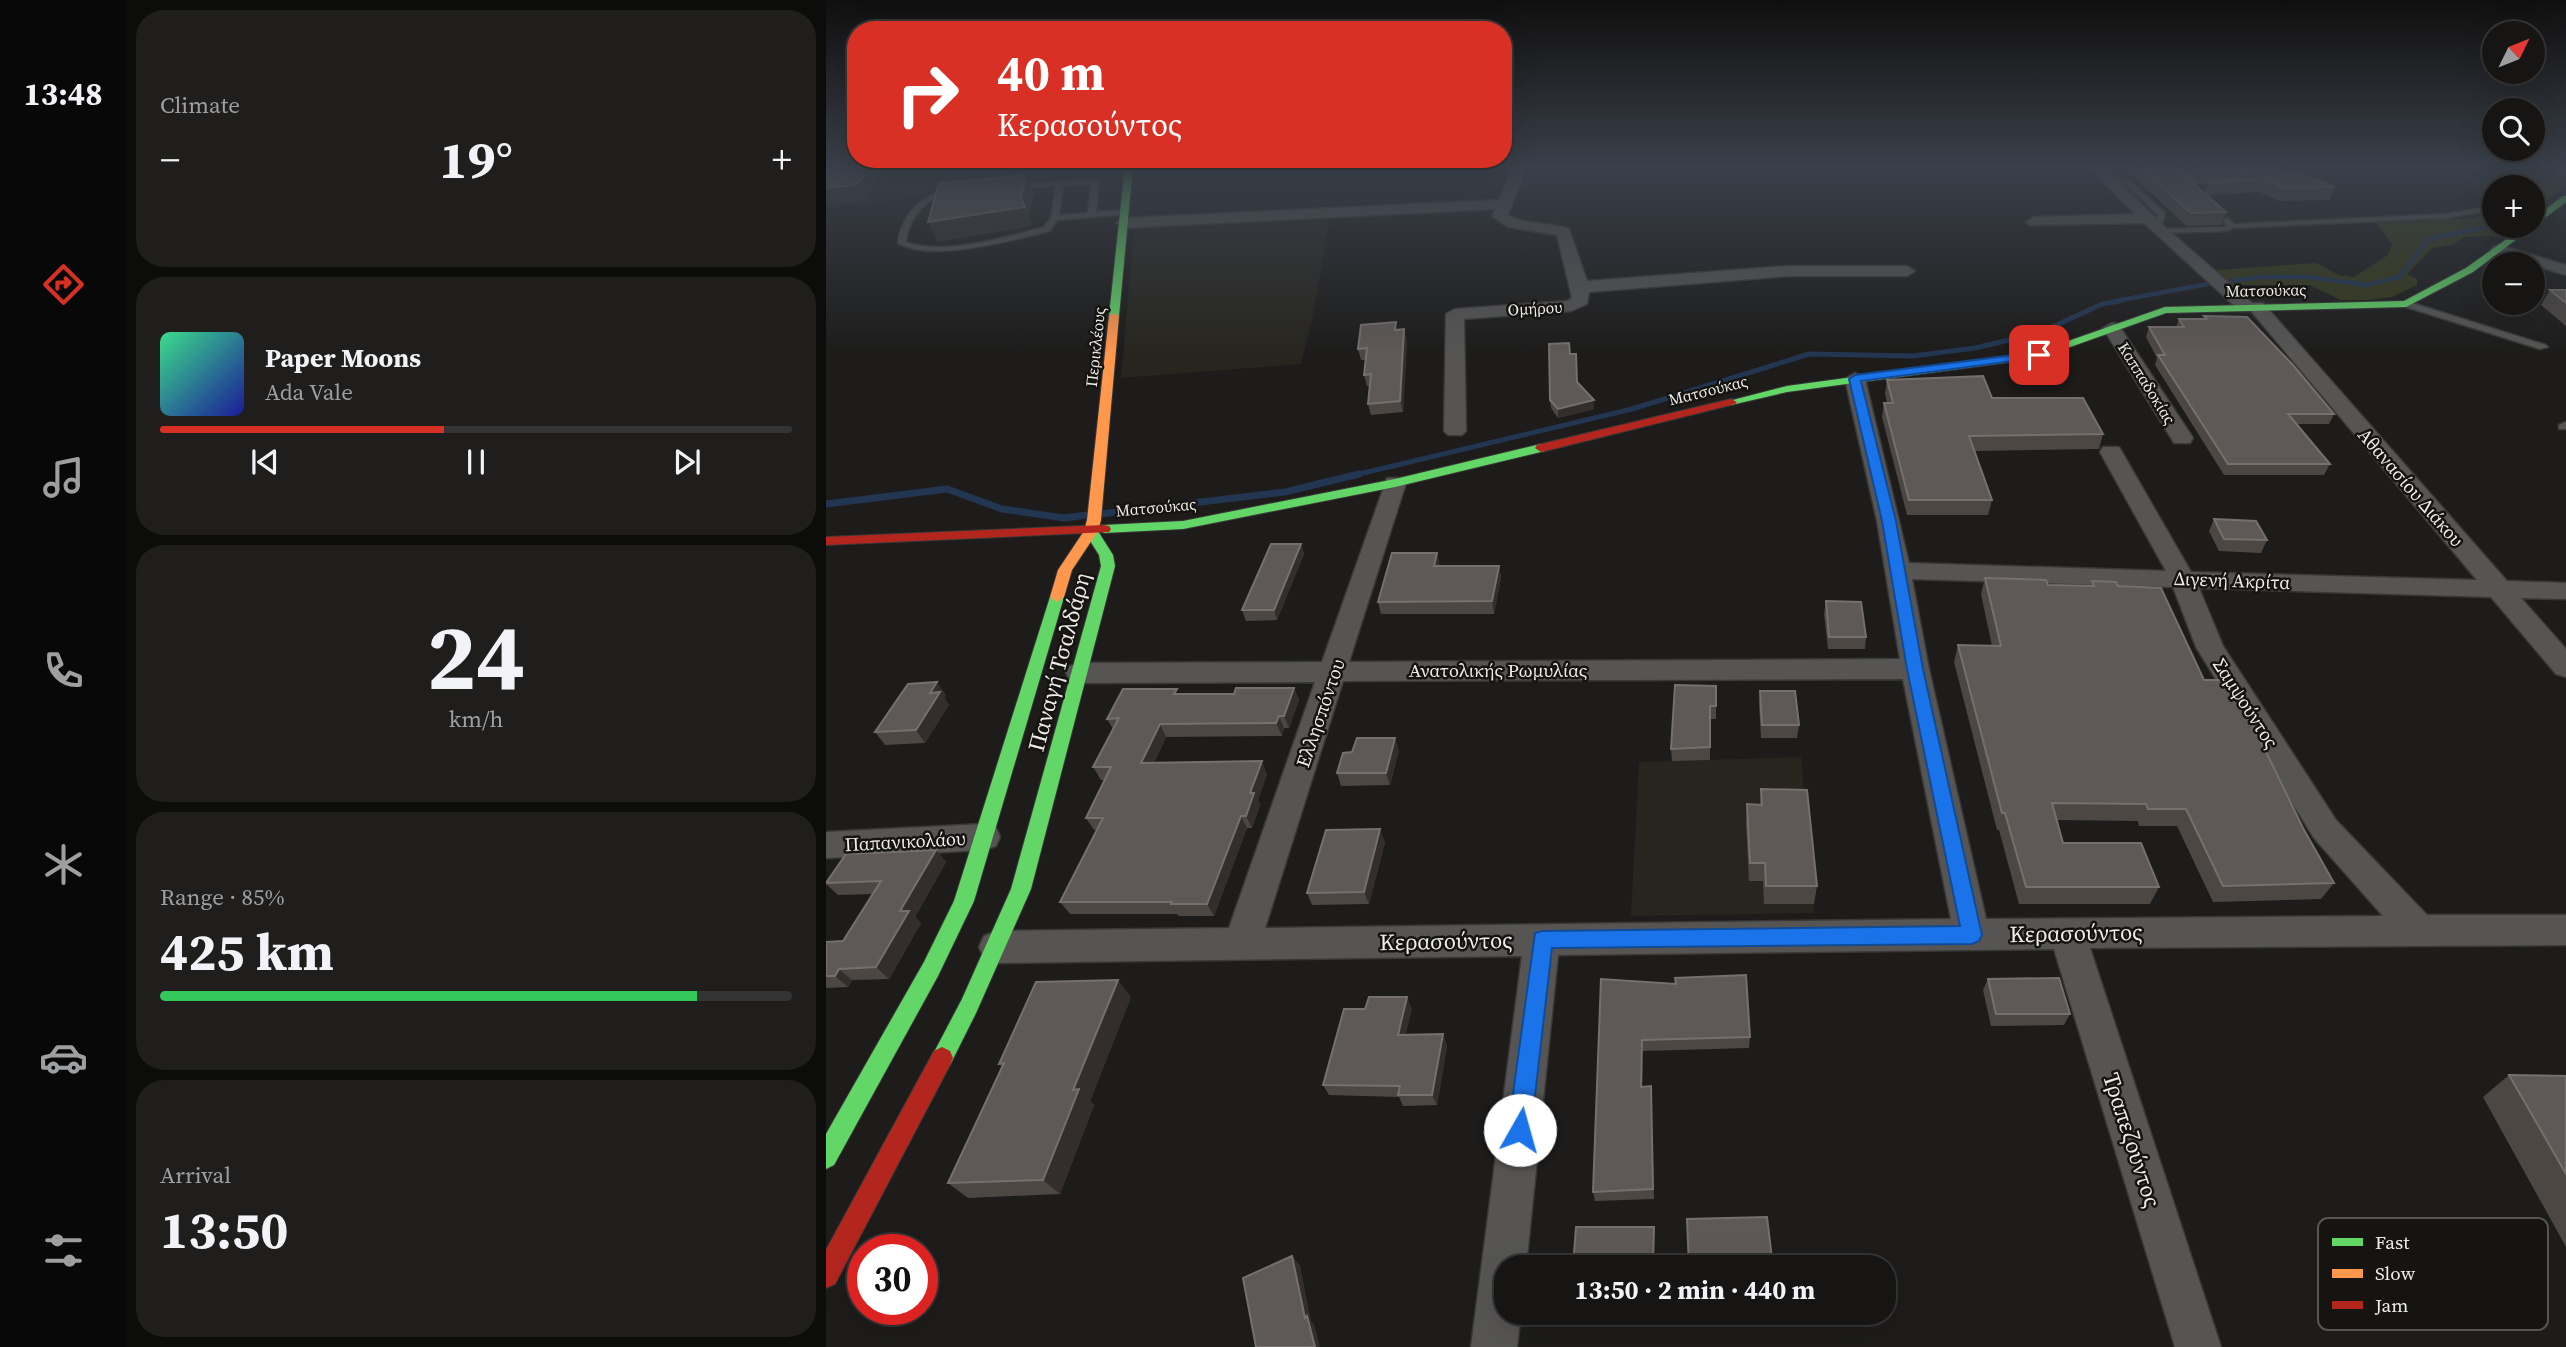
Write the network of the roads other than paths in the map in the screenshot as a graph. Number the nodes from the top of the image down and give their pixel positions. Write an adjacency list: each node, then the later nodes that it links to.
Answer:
1 (905, 229): 2 (lane)
2 (1047, 229)
3 (1123, 229): 20 (street, Περικλέους)
4 (1556, 229): 10 (street, Ομήρου)
5 (2160, 229): 12 (street, Αθανασίου Διάκου)
6 (2530, 229): 7 (street, Ματσούκας)
7 (2499, 250): 8 (street); 11 (street, Ματσούκας)
8 (2566, 270)
9 (1908, 271): 10 (street)
10 (1580, 287): 16 (street, Ομήρου)
11 (2406, 304): 12 (street, Ματσούκας); 14 (lane)
12 (2251, 307): 13 (street, Ματσούκας); 24 (street, Αθανασίου Διάκου)
13 (2112, 328): 15 (street, Ματσούκας); 17 (street, Καππαδοκίας)
14 (2543, 346)
15 (1855, 379): 19 (street, Ματσούκας); 22 (street)
16 (1455, 431)
17 (2182, 438)
18 (2111, 452): 23 (street, Σαμψούντος)
19 (1395, 483): 20 (street, Ματσούκας); 28 (street, Ελλησπόντου)
20 (1092, 525): 21 (street, Ματσούκας); 29 (street, Παναγή Τσαλδάρη); 30 (street, Παναγή Τσαλδάρη)
21 (826, 541)
22 (1899, 571): 23 (street, Διγενή Ακρίτα); 27 (street)
23 (2182, 578): 24 (street, Διγενή Ακρίτα); 33 (street, Σαμψούντος)
24 (2500, 590): 25 (street, Διγενή Ακρίτα); 26 (street, Αθανασίου Διάκου)
25 (2566, 592)
26 (2566, 667)
27 (1915, 669): 28 (street, Ανατολικής Ρωμυλίας); 35 (street)
28 (1334, 671): 29 (street, Ανατολικής Ρωμυλίας); 37 (street, Ελλησπόντου)
29 (1080, 673): 38 (street, Παναγή Τσαλδάρη)
30 (984, 837): 31 (street, Παπανικολάου); 39 (street, Παναγή Τσαλδάρη)
31 (826, 845)
32 (2566, 930): 33 (street, Κερασούντος)
33 (2419, 931): 34 (street, Κερασούντος)
34 (2067, 933): 35 (street, Κερασούντος); 42 (street, Τραπεζούντος)
35 (1972, 935): 36 (street, Κερασούντος)
36 (1542, 940): 37 (street, Κερασούντος); 41 (street)
37 (1242, 943): 38 (street, Κερασούντος)
38 (997, 947): 40 (street, Παναγή Τσαλδάρη)
39 (826, 1157)
40 (826, 1275)
41 (1494, 1347)
42 (2198, 1347)

